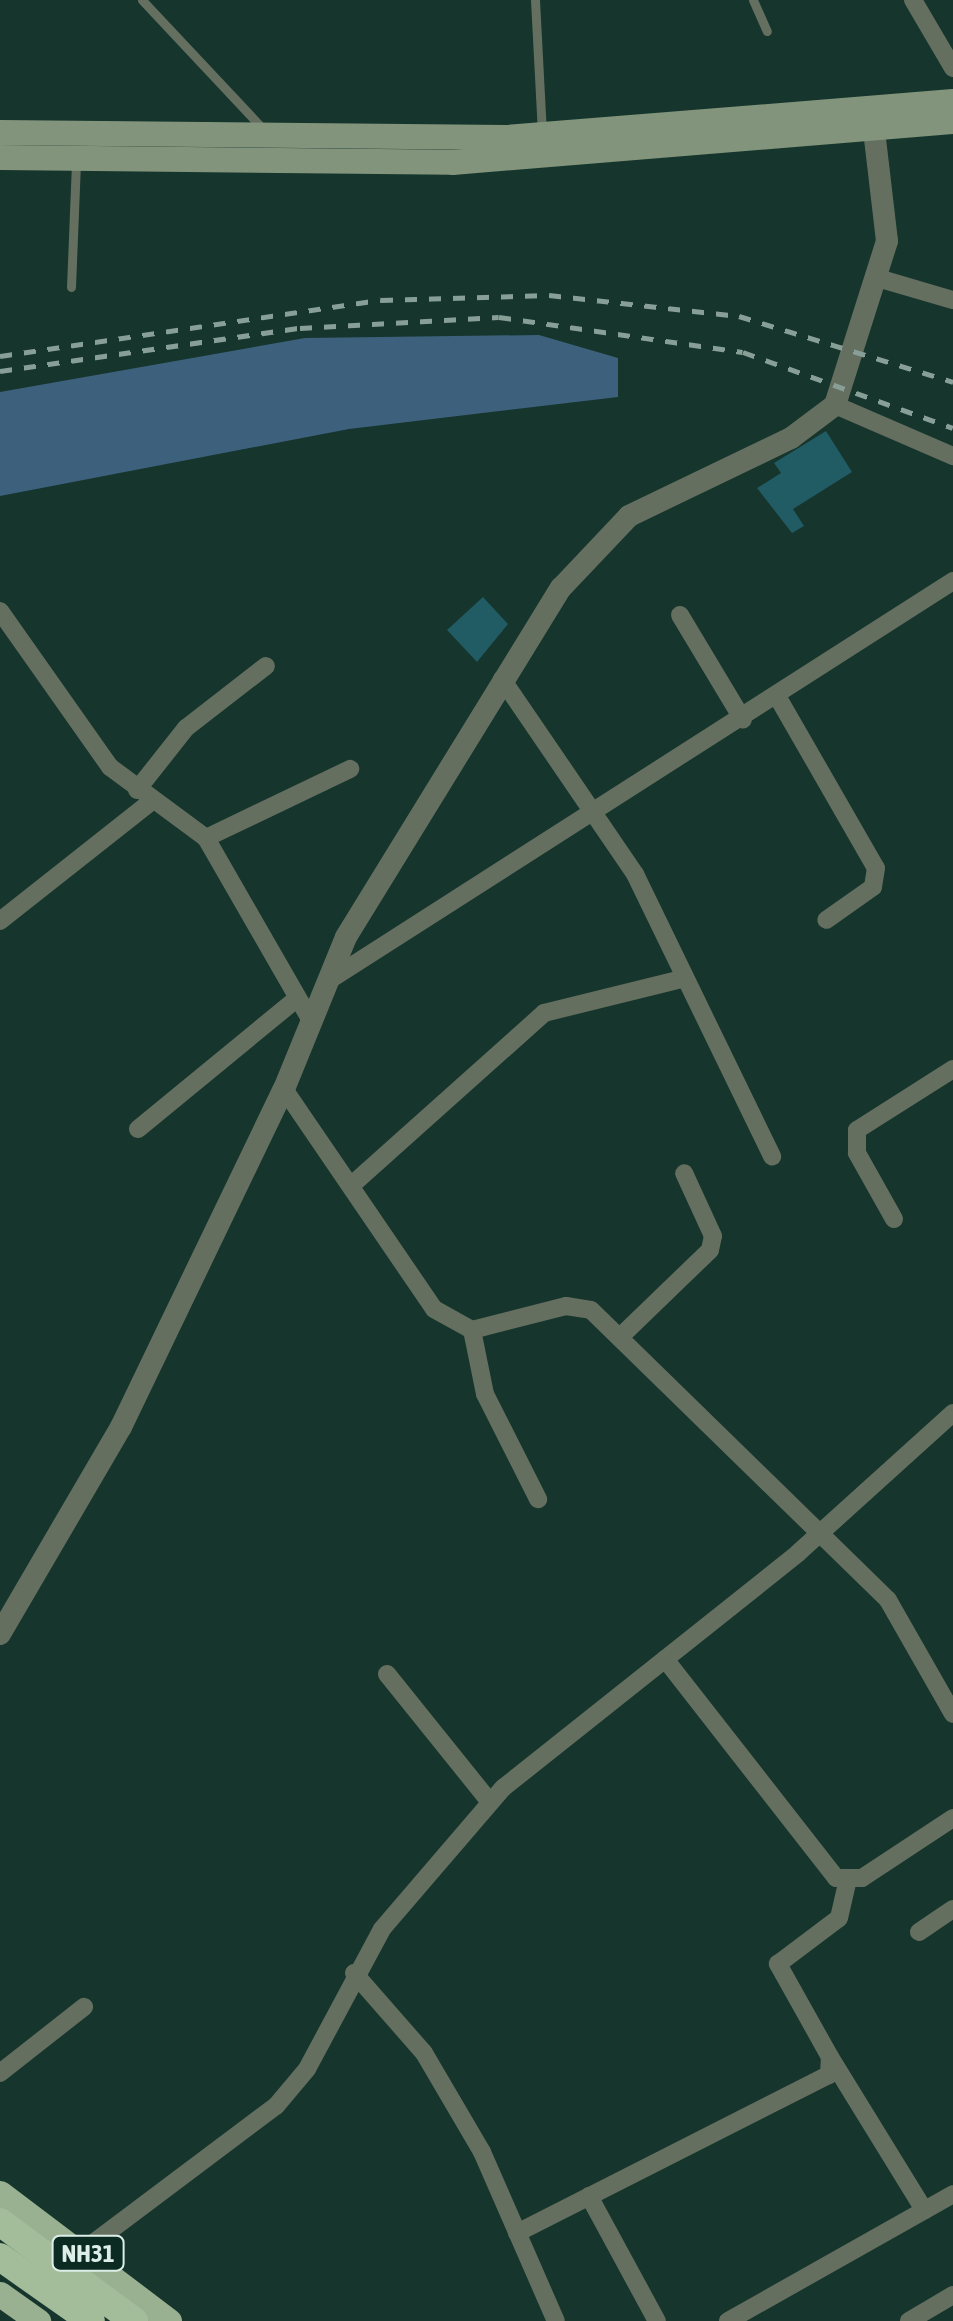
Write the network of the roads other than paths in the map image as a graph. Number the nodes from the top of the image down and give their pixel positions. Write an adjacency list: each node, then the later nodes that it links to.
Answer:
1 (142, 0): 12 (lane)
2 (535, 0): 11 (lane)
3 (753, 0): 5 (lane)
4 (913, 0): 6 (street)
5 (766, 31)
6 (953, 66)
7 (953, 100): 11 (main road)
8 (953, 121): 9 (main road)
9 (874, 130): 12 (main road); 15 (street)
10 (0, 132): 12 (main road)
11 (542, 134): 12 (main road)
12 (269, 150): 14 (main road)
13 (0, 158): 14 (main road)
14 (76, 159): 16 (lane)
15 (881, 278): 17 (street); 18 (street)
16 (71, 287)
17 (953, 300)
18 (835, 405): 19 (street); 24 (street)
19 (953, 456)
20 (953, 581): 25 (street)
21 (0, 611): 28 (street)
22 (680, 616): 26 (street)
23 (266, 666): 28 (street)
24 (502, 679): 29 (street); 34 (street)
25 (777, 696): 26 (street); 31 (street)
26 (743, 720): 29 (street)
27 (350, 768): 30 (street)
28 (145, 795): 30 (street); 32 (street)
29 (591, 809): 33 (street); 34 (street)
30 (206, 838): 35 (street)
31 (826, 920)
32 (0, 921)
33 (686, 978): 40 (street); 42 (street)
34 (328, 981): 36 (street)
35 (296, 999): 36 (street); 39 (street)
36 (310, 1018): 38 (street)
37 (953, 1069): 43 (street)
38 (284, 1090): 42 (street); 49 (street)
39 (138, 1129)
40 (772, 1156)
41 (684, 1173): 45 (street)
42 (354, 1183): 44 (street)
43 (894, 1219)
44 (472, 1330): 45 (street); 47 (street)
45 (620, 1337): 48 (street)
46 (953, 1413): 48 (street)
47 (538, 1498)
48 (815, 1530): 50 (street); 52 (street)
49 (0, 1634)
50 (666, 1660): 53 (street); 55 (street)
51 (386, 1674): 53 (street)
52 (953, 1714)
53 (490, 1802): 58 (street)
54 (953, 1818): 55 (street)
55 (847, 1882): 60 (street)
56 (953, 1909): 57 (street)
57 (918, 1932)
58 (354, 1973): 67 (street); 68 (street)
59 (84, 2007): 61 (street)
60 (830, 2057): 64 (street); 65 (street)
61 (0, 2072)
62 (0, 2193): 68 (main road, NH31)
63 (953, 2194): 65 (street)
64 (589, 2196): 67 (street); 77 (street)
65 (924, 2210): 78 (street)
66 (0, 2222): 74 (highway, NH31)
67 (517, 2233): 76 (street)
68 (84, 2250): 75 (main road, NH31)
69 (0, 2257): 73 (highway, NH31)
70 (0, 2294): 72 (main road)
71 (953, 2296): 79 (street)
72 (38, 2321)
73 (92, 2321)
74 (134, 2321)
75 (169, 2321)
76 (556, 2321)
77 (657, 2321)
78 (728, 2321)
79 (909, 2321)

